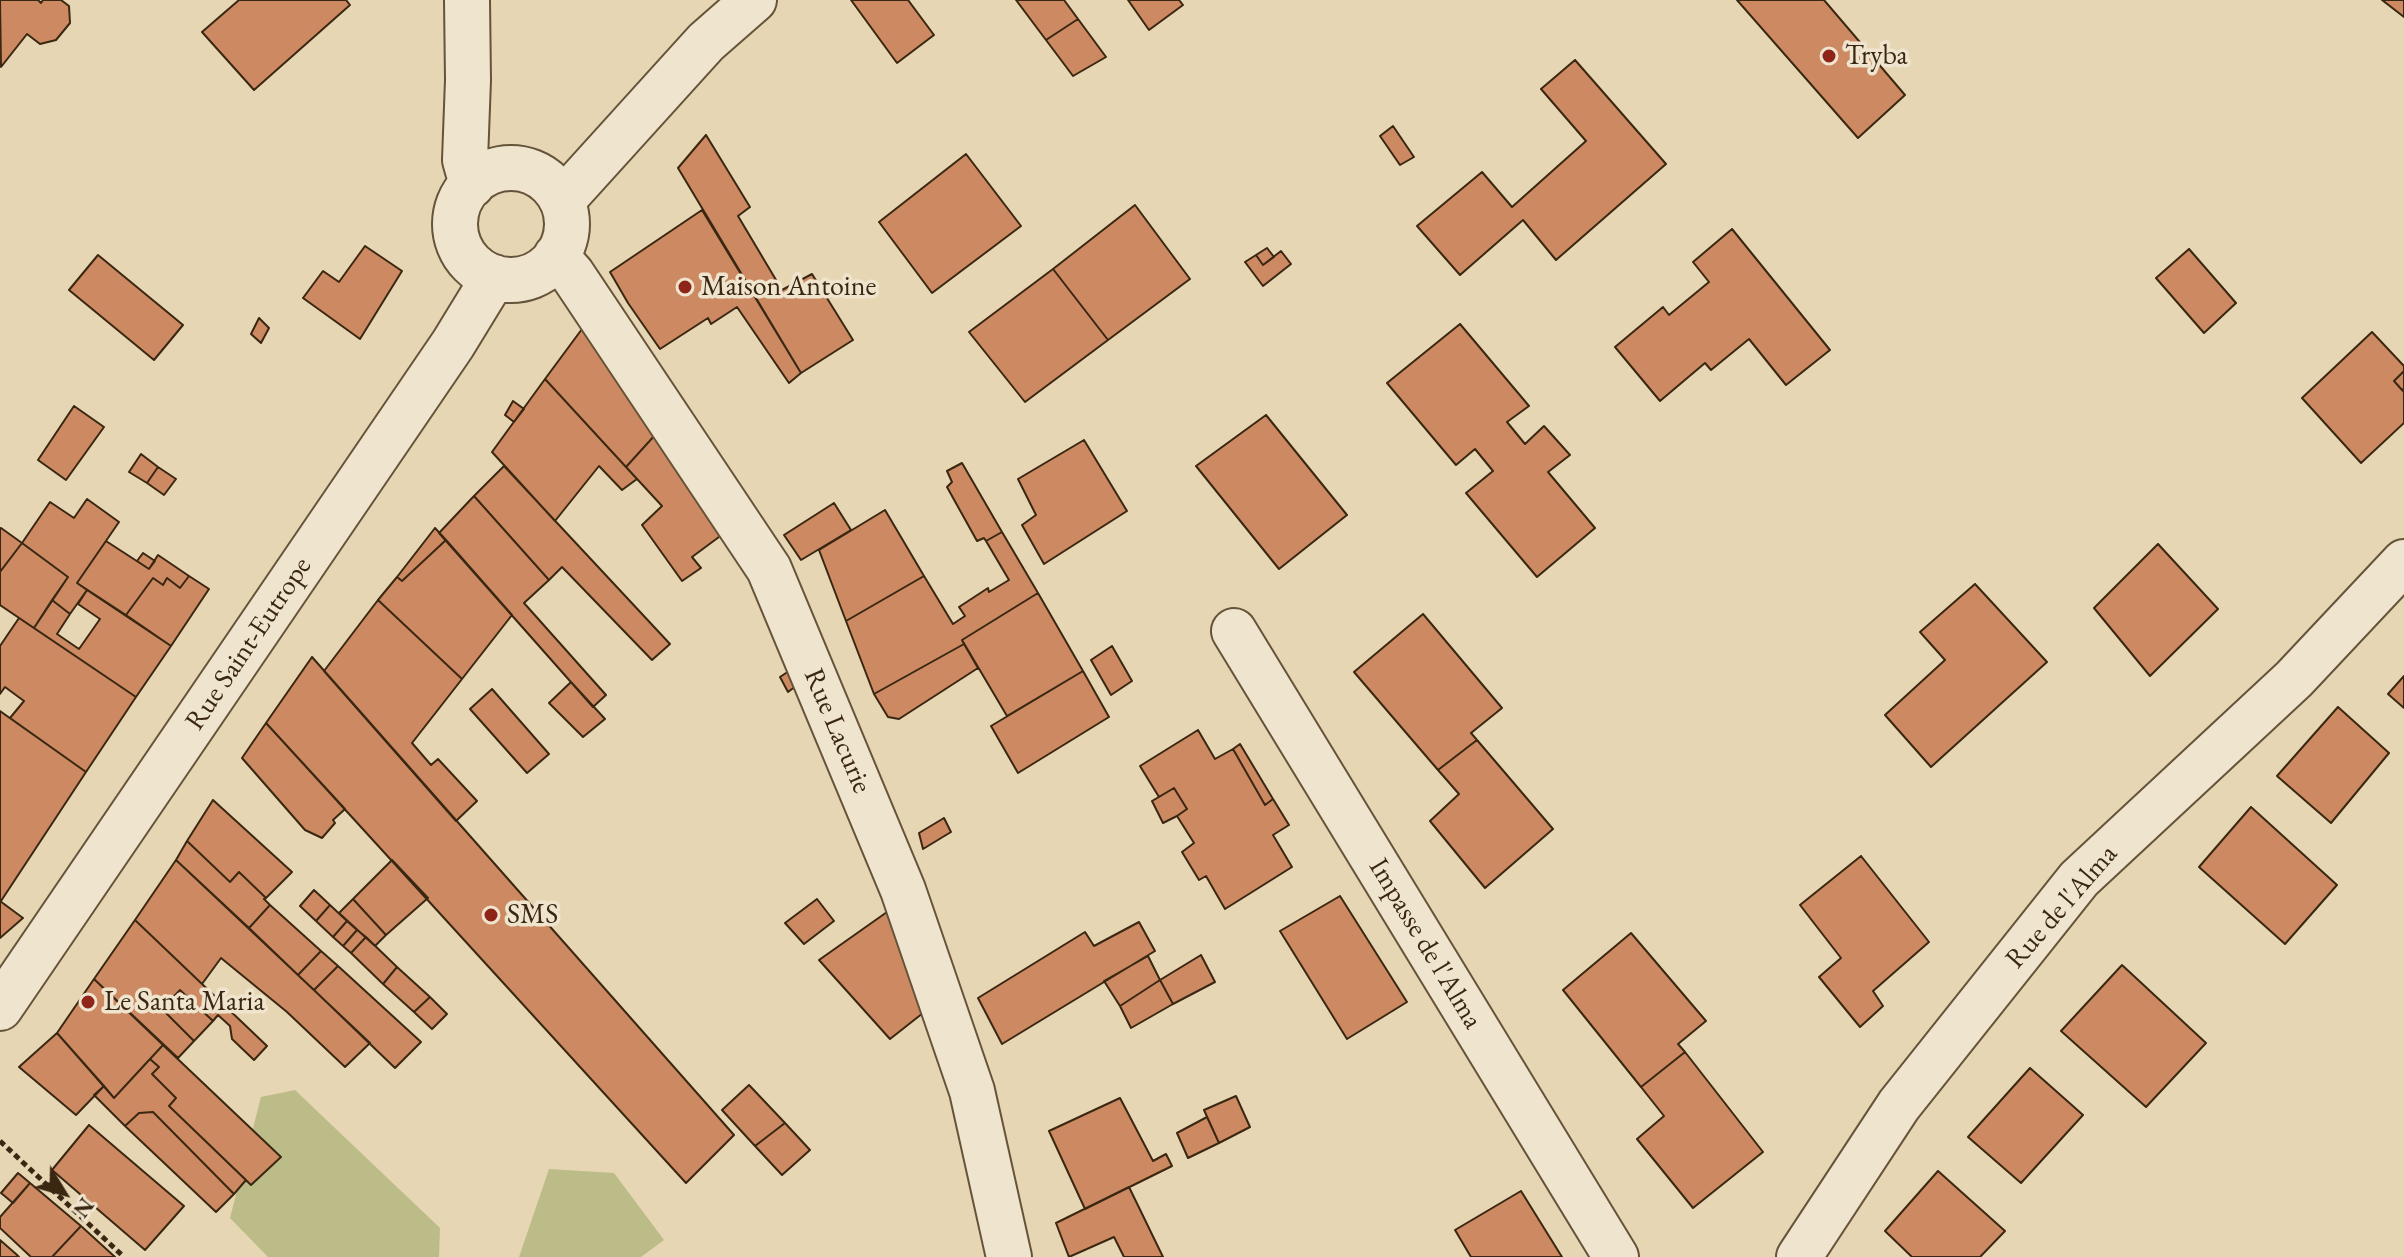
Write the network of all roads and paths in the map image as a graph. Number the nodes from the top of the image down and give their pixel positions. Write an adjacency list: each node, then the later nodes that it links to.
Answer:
1 (467, 0): 3 (street)
2 (754, 0): 4 (street)
3 (472, 185): 4 (street); 6 (street)
4 (562, 201): 5 (street)
5 (556, 256): 6 (street); 11 (street, Rue Lacurie)
6 (494, 277): 9 (street, Rue Saint-Eutrope)
7 (2404, 562): 14 (street, Rue de l'Alma)
8 (1234, 631): 13 (street, Impasse de l'Alma)
9 (0, 1008)
10 (0, 1141): 12 (path)
11 (1001, 1252)
12 (124, 1257)
13 (1616, 1257)
14 (1799, 1257)

